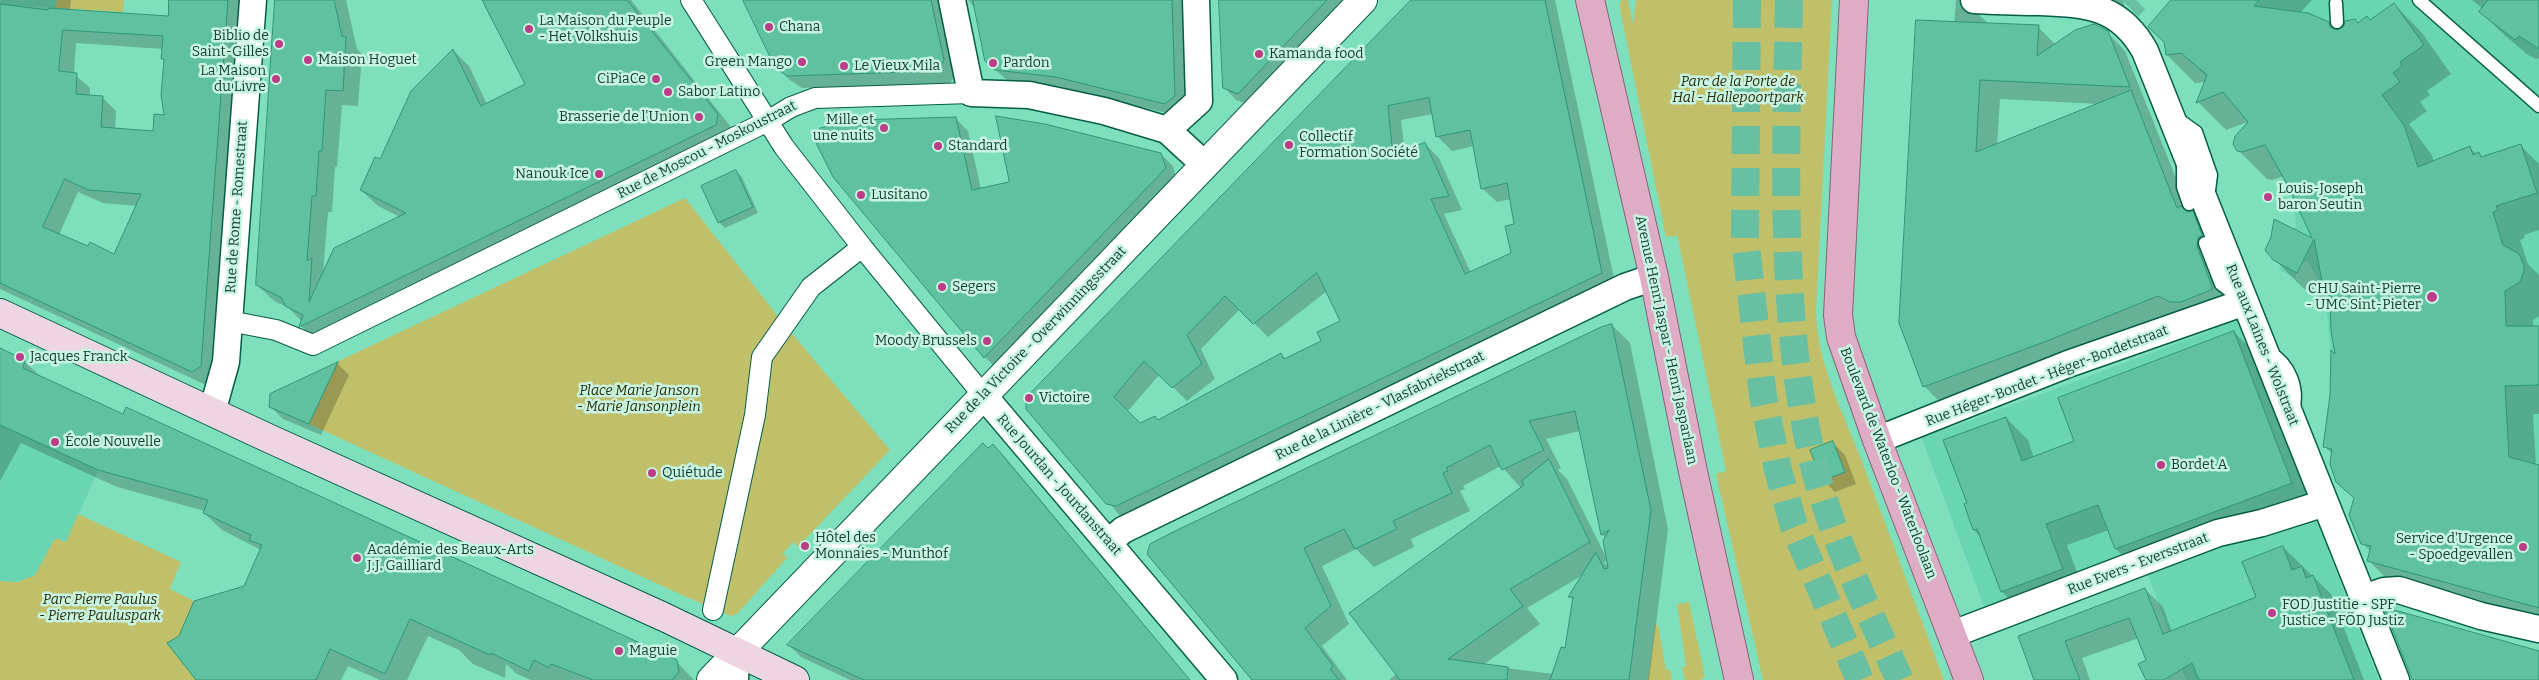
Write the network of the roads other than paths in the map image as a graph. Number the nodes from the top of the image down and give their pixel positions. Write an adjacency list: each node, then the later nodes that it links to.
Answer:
1 (253, 0): 24 (street, Rue de Rome - Romestraat)
2 (691, 0): 15 (street, Rue Jourdan - Jourdanstraat)
3 (952, 0): 12 (street)
4 (1196, 0): 16 (street)
5 (1362, 0): 17 (street, Rue de la Victoire - Overwinningsstraat)
6 (1590, 0): 21 (main road, Avenue Henri Jaspar - Henri Jasparlaan)
7 (1854, 0): 27 (main road, Boulevard de Waterloo - Waterloolaan)
8 (1974, 0): 14 (street, Rue aux Laines - Wolstraat)
9 (2419, 0): 13 (lane)
10 (2337, 1): 11 (lane)
11 (2337, 22)
12 (971, 93): 15 (street, Rue de Moscou - Moskoustraat); 16 (street, Rue de Moscou - Moskoustraat)
13 (2539, 106)
14 (2170, 114): 18 (street, Rue aux Laines - Wolstraat); 18 (lane)
15 (768, 122): 20 (street, Rue Jourdan - Jourdanstraat); 24 (street, Rue de Moscou - Moskoustraat)
16 (1167, 130): 17 (street, Rue de Moscou - Moskoustraat)
17 (1205, 165): 25 (street, Rue de la Victoire - Overwinningsstraat)
18 (2198, 204): 22 (street, Rue aux Laines - Wolstraat)
19 (2205, 243): 22 (lane)
20 (862, 247): 25 (street, Rue Jourdan - Jourdanstraat); 31 (street)
21 (1654, 277): 29 (street, Rue de la Linière - Vlasfabriekstraat); 39 (main road, Avenue Henri Jaspar - Henri Jasparlaan)
22 (2245, 302): 27 (street, Rue Héger-Bordet - Héger-Bordetstraat); 28 (street, Rue aux Laines - Wolstraat)
23 (0, 314): 26 (main road)
24 (229, 321): 26 (street, Rue de Rome - Romestraat)
25 (983, 395): 29 (street, Rue Jourdan - Jourdanstraat); 34 (street, Rue de la Victoire - Overwinningsstraat)
26 (212, 412): 34 (main road)
27 (1877, 440): 33 (main road, Boulevard de Waterloo - Waterloolaan)
28 (2325, 503): 30 (street, Rue aux Laines - Wolstraat); 33 (street, Rue Evers - Eversstraat)
29 (1109, 542): 38 (street, Rue Jourdan - Jourdanstraat)
30 (2364, 598): 32 (street); 41 (street, Rue aux Laines - Wolstraat)
31 (713, 610)
32 (2539, 629)
33 (1953, 634): 40 (main road, Boulevard de Waterloo - Waterloolaan)
34 (736, 653): 35 (street, Rue de la Victoire - Overwinningsstraat); 36 (street); 37 (main road)
35 (711, 680)
36 (736, 680)
37 (795, 680)
38 (1224, 680)
39 (1740, 680)
40 (1969, 680)
41 (2396, 680)

